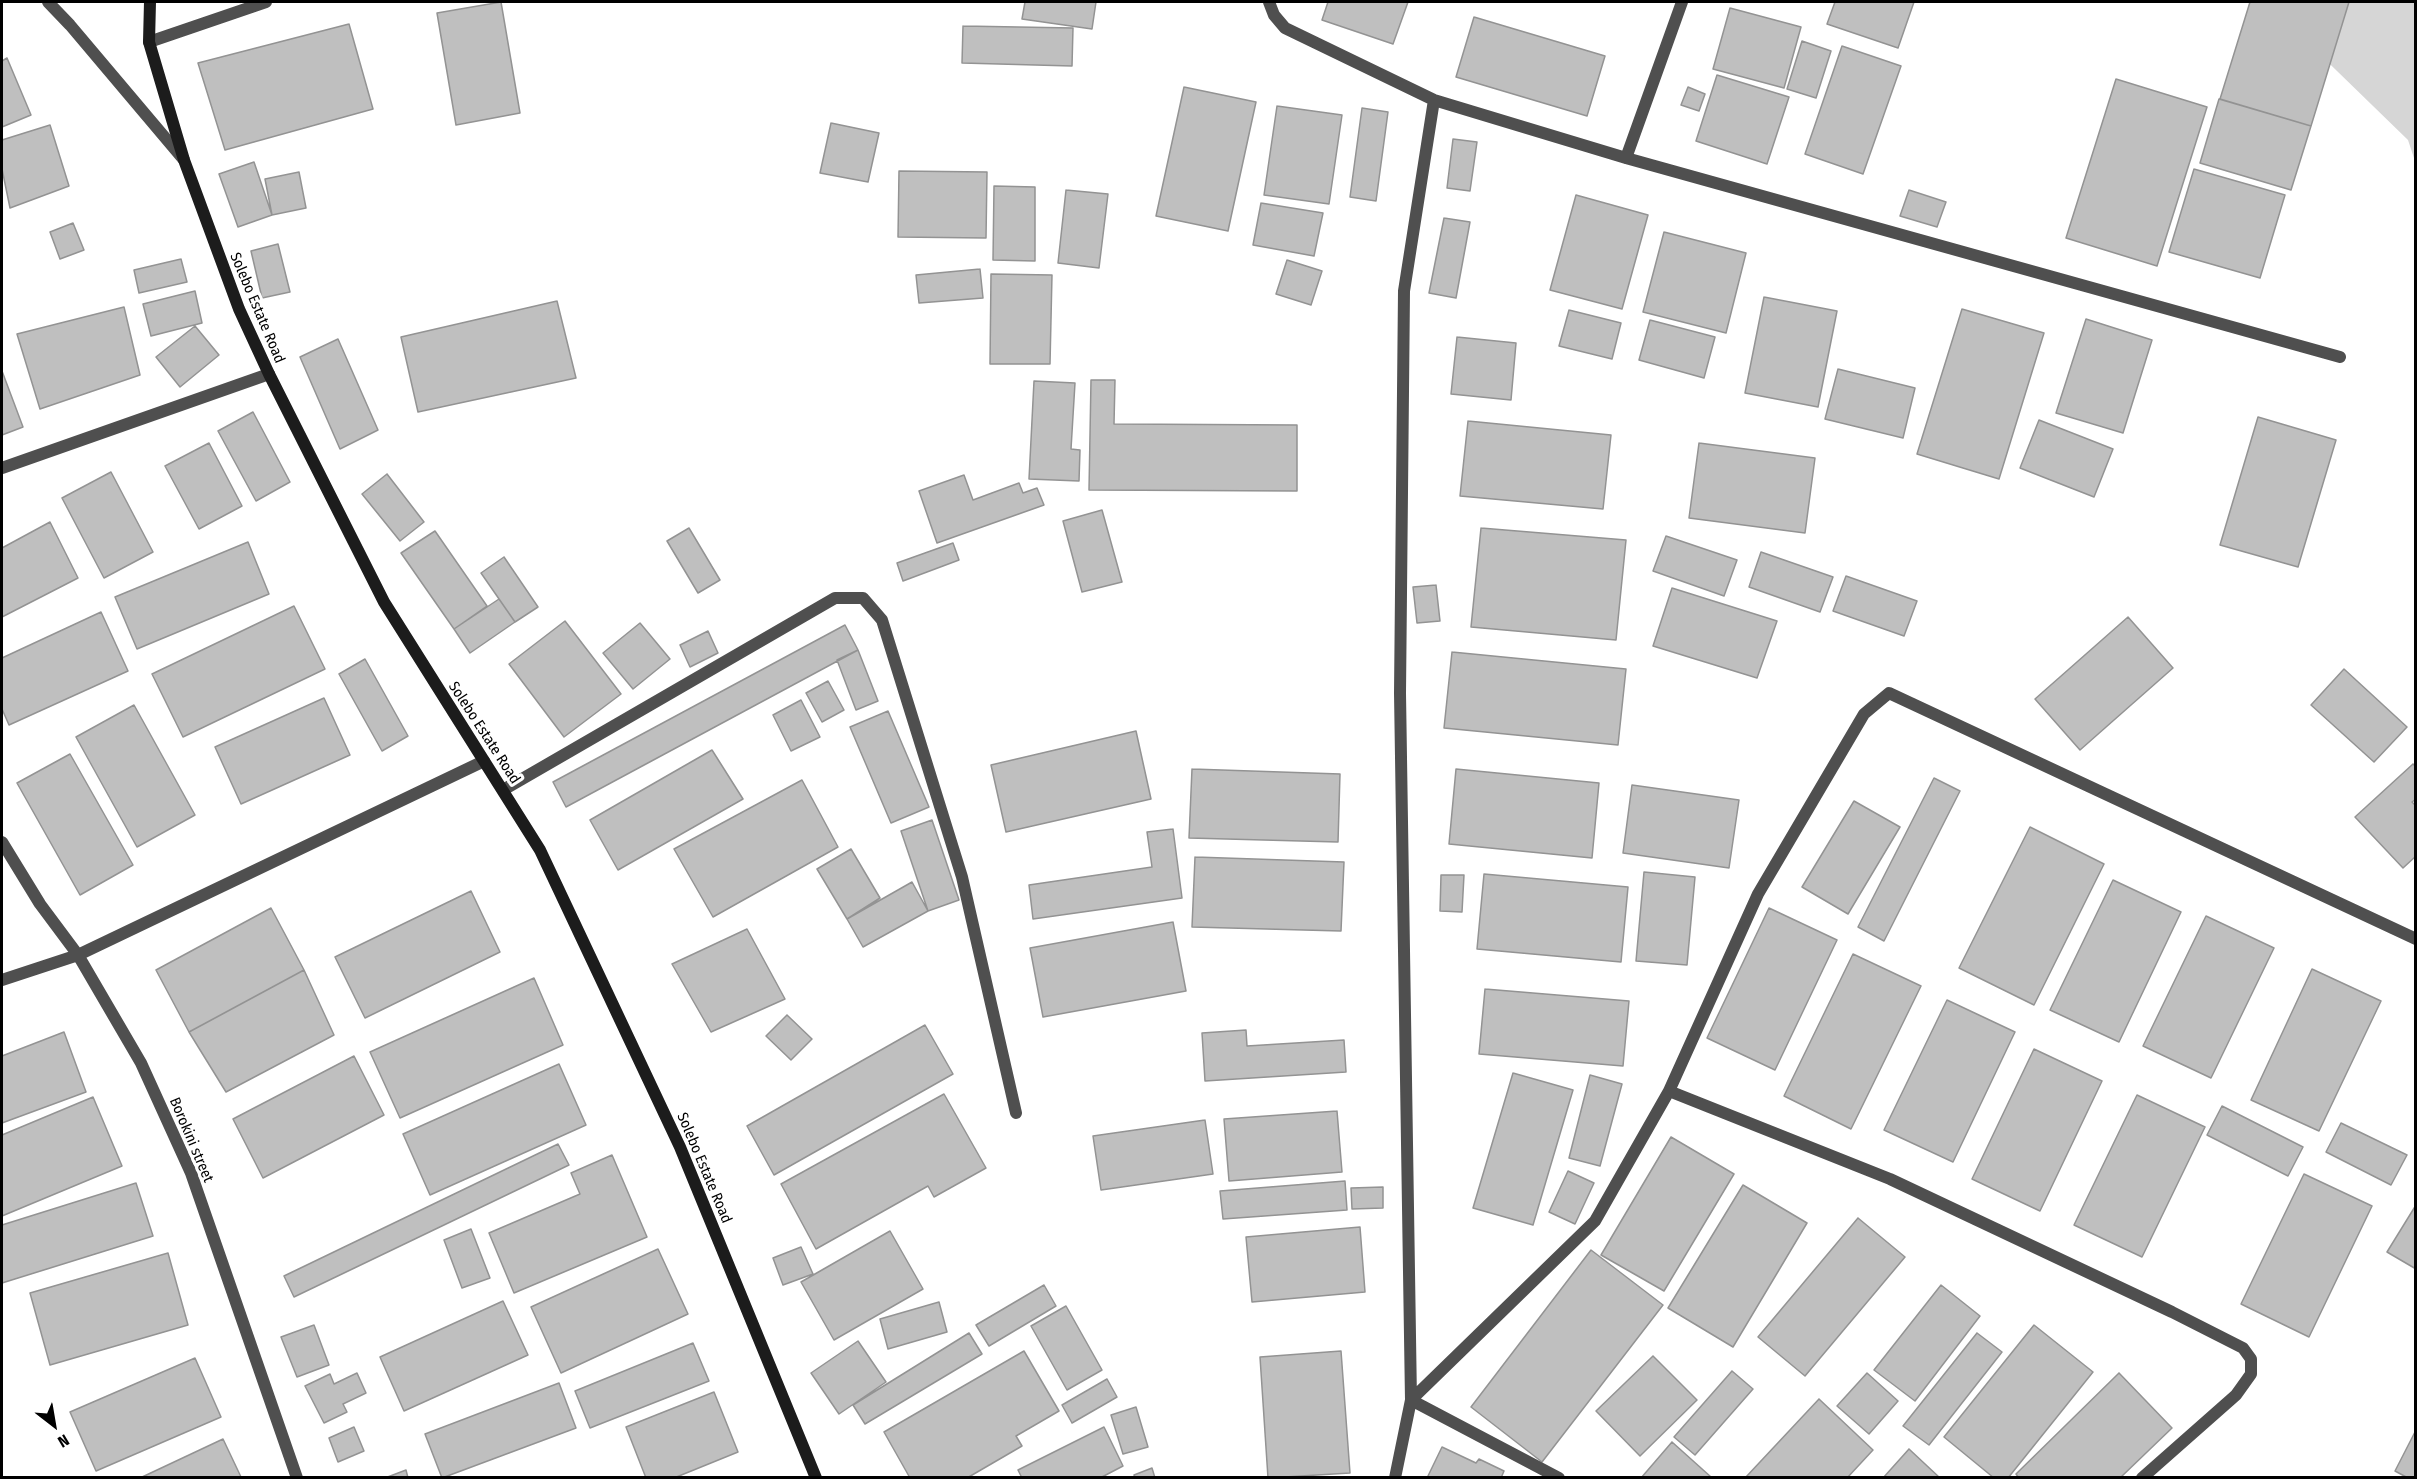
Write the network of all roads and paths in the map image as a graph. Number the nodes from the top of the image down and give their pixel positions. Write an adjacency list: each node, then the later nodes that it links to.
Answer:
1 (48, 2): 9 (street)
2 (150, 2): 6 (street, Solebo Estate Road)
3 (266, 2): 6 (street)
4 (1269, 2): 7 (street)
5 (1682, 2): 8 (street)
6 (149, 42): 9 (street, Solebo Estate Road)
7 (1434, 100): 8 (street); 21 (street)
8 (1626, 158): 10 (street)
9 (184, 160): 11 (street, Solebo Estate Road)
10 (2340, 357)
11 (269, 374): 12 (street); 13 (street, Solebo Estate Road)
12 (2, 468)
13 (484, 761): 14 (street, Solebo Estate Road); 17 (street)
14 (503, 790): 20 (street); 23 (street, Solebo Estate Road)
15 (2, 842): 17 (street, Borokini street)
16 (2415, 939): 19 (street)
17 (78, 955): 18 (street); 22 (street, Borokini street)
18 (2, 980)
19 (1669, 1091): 21 (street); 26 (street)
20 (1016, 1113)
21 (1411, 1400): 24 (street); 25 (street)
22 (297, 1478)
23 (816, 1478)
24 (1395, 1478)
25 (1559, 1478)
26 (2142, 1478)

